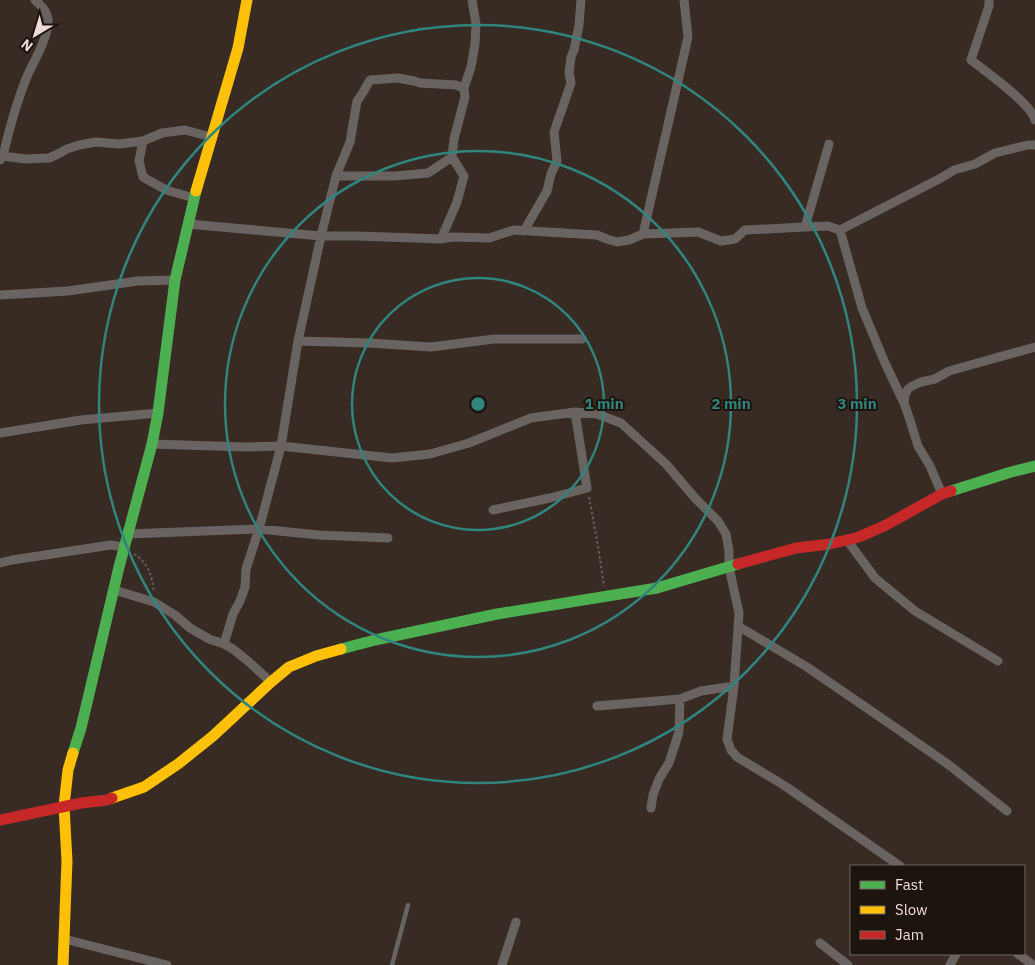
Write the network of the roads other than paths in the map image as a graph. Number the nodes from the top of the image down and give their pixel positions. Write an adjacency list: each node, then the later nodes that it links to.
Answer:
1 (35, 0): 14 (street)
2 (248, 0): 9 (street)
3 (472, 0): 7 (street)
4 (581, 0): 20 (street)
5 (684, 0): 21 (street)
6 (990, 0): 8 (street)
7 (464, 88): 13 (street); 15 (street)
8 (1035, 120)
9 (211, 137): 10 (street); 16 (street)
10 (143, 141): 14 (street); 16 (street)
11 (829, 144): 18 (street)
12 (1035, 145): 19 (street)
13 (452, 157): 15 (street); 23 (street)
14 (1, 158)
15 (336, 176): 22 (street)
16 (194, 198): 17 (street)
17 (188, 224): 22 (street); 24 (street)
18 (805, 226): 19 (street); 21 (street)
19 (840, 230): 29 (street)
20 (524, 231): 21 (street); 23 (street)
21 (643, 234)
22 (320, 236): 23 (street); 27 (street)
23 (441, 239)
24 (175, 280): 25 (street); 31 (street)
25 (0, 295)
26 (582, 339): 27 (street)
27 (298, 341): 34 (street)
28 (1035, 347): 29 (street)
29 (904, 403): 36 (street)
30 (575, 412): 34 (street); 37 (street); 44 (street)
31 (158, 413): 32 (street); 33 (street)
32 (0, 433)
33 (152, 444): 34 (street); 39 (street)
34 (281, 446): 38 (street)
35 (1035, 466): 36 (street)
36 (942, 494): 41 (street)
37 (493, 510)
38 (259, 529): 39 (street); 40 (street); 47 (street)
39 (128, 534): 42 (street)
40 (388, 538)
41 (847, 540): 44 (street); 48 (street)
42 (124, 547): 43 (street); 45 (street)
43 (0, 563)
44 (730, 567): 46 (street); 49 (street)
45 (114, 590): 47 (street); 53 (street)
46 (738, 626): 50 (street); 55 (street)
47 (224, 644): 49 (street)
48 (998, 661)
49 (271, 682): 53 (street)
50 (734, 686): 51 (street); 57 (street)
51 (680, 699): 52 (street); 54 (street)
52 (597, 706)
53 (64, 806): 56 (street); 60 (street)
54 (652, 808)
55 (1007, 811)
56 (0, 820)
57 (899, 865)
58 (408, 905): 65 (lane)
59 (516, 922): 66 (street)
60 (64, 939): 63 (street); 64 (street)
61 (820, 943): 67 (street)
62 (1019, 955): 68 (street)
63 (63, 965)
64 (167, 965)
65 (392, 965)
66 (502, 965)
67 (848, 965)
68 (1034, 965)

